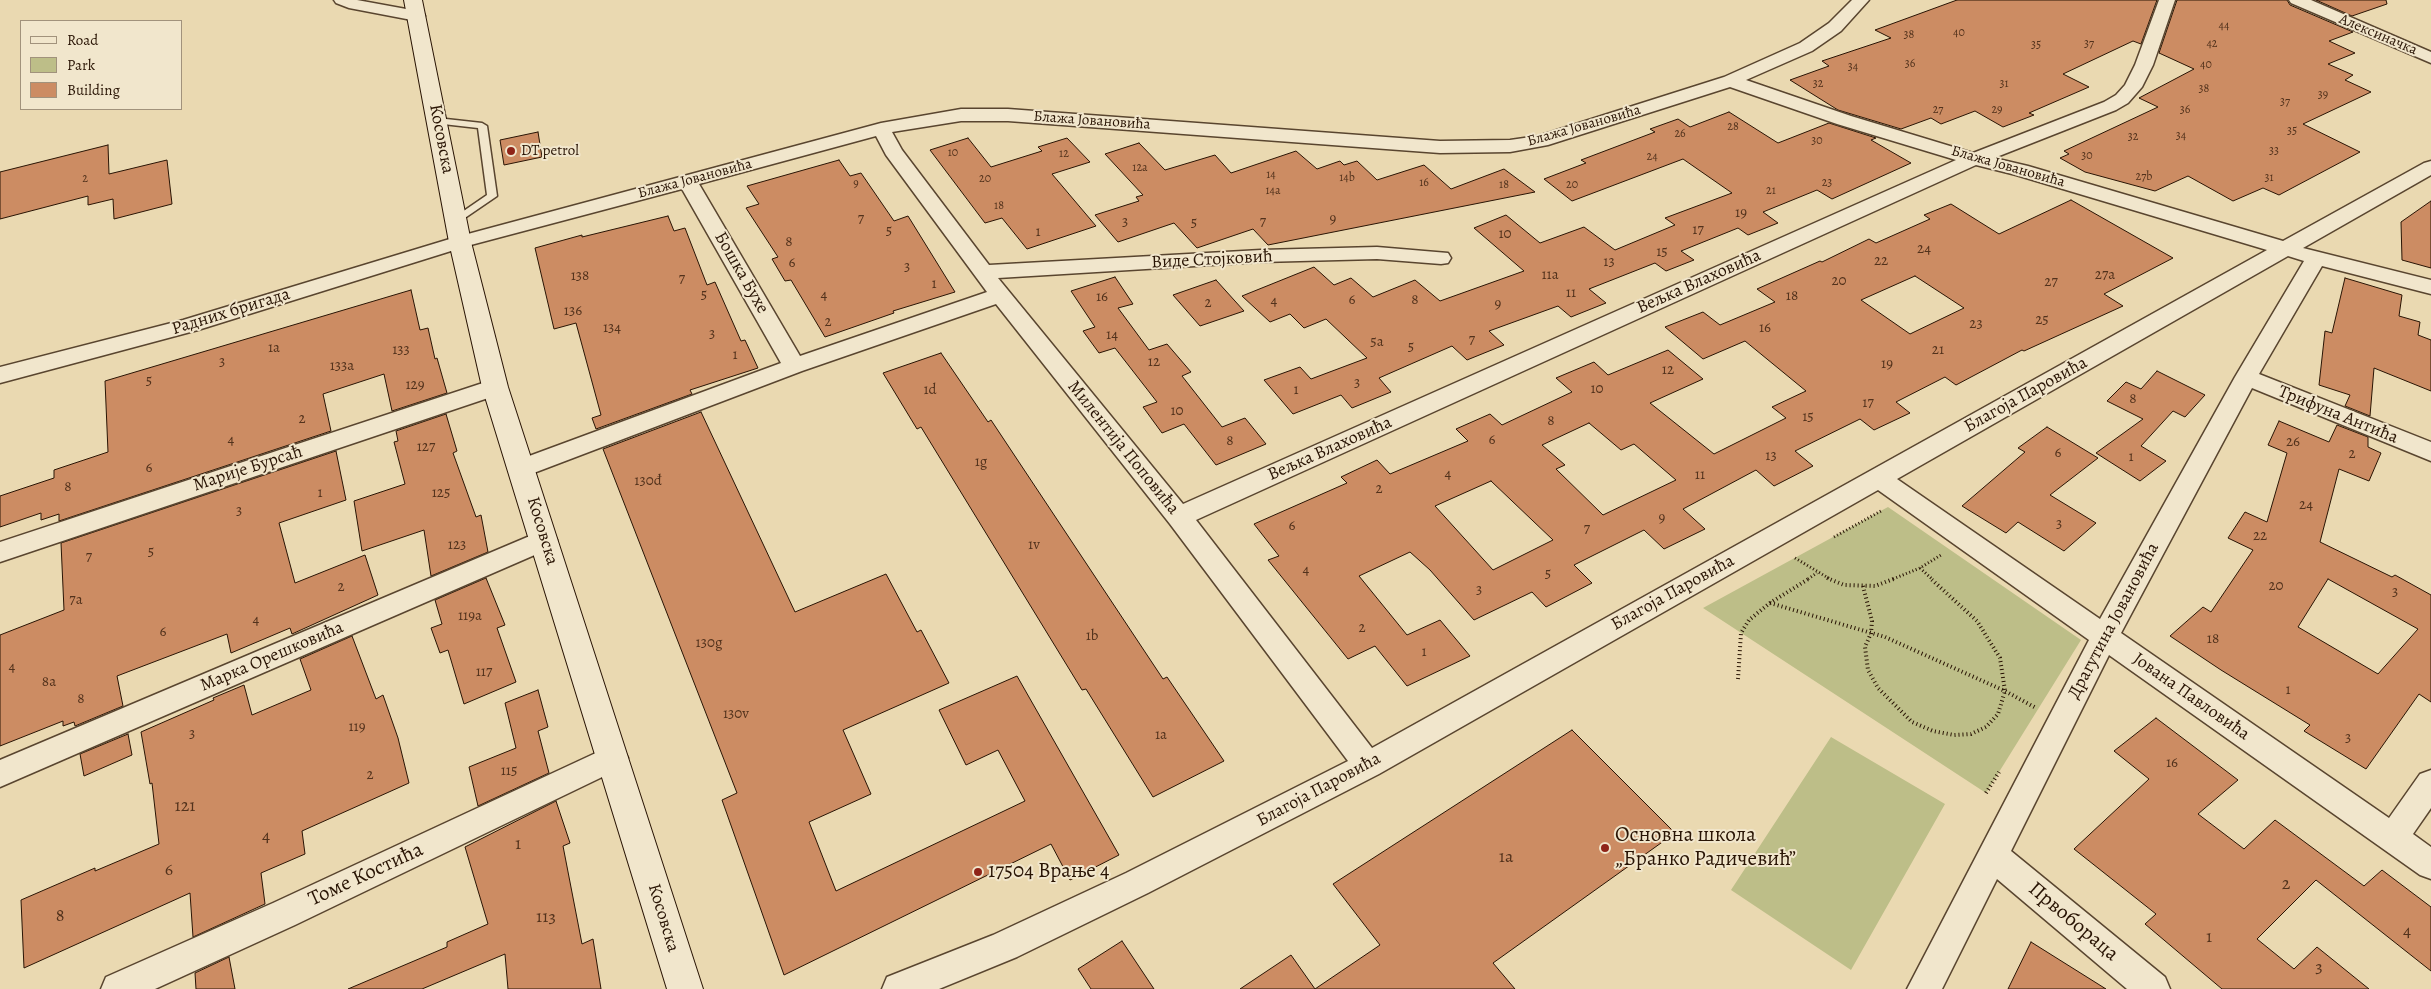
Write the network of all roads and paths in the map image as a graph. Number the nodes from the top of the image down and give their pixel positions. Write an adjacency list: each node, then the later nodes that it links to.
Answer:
1 (342, 0): 5 (street)
2 (1861, 0): 7 (street, Блажа Јовановића)
3 (2167, 0): 10 (street, Вељка Влаховића)
4 (2296, 0): 6 (street, Алексиначка)
5 (415, 8): 8 (street, Косовска)
6 (2431, 58)
7 (1730, 81): 9 (street, Блажа Јовановића); 10 (street, Блажа Јовановића)
8 (437, 121): 13 (street, Косовска); 13 (lane)
9 (881, 129): 12 (street, Блажа Јовановића); 17 (street, Милентија Поповића)
10 (1974, 158): 14 (street, Блажа Јовановића); 28 (street, Вељка Влаховића)
11 (2431, 168): 14 (street, Благоја Паровића)
12 (687, 181): 13 (street, Блажа Јовановића); 20 (street, Бошка Бухе)
13 (458, 231): 21 (street, Радних бригада); 23 (street, Косовска)
14 (2287, 250): 16 (street, Блажа Јовановића); 26 (street, Благоја Паровића)
15 (1441, 258): 17 (street, Виде Стојковић)
16 (2316, 258): 18 (street, Блажа Јовановића); 22 (street, Драгутина Јовановића)
17 (983, 272): 19 (street, Милентија Поповића)
18 (2431, 287)
19 (1000, 295): 20 (street); 28 (street, Милентија Поповића)
20 (794, 366): 25 (street)
21 (0, 376)
22 (2246, 377): 24 (street, Трифуна Антића); 41 (street, Драгутина Јовановића)
23 (495, 387): 25 (street, Косовска); 31 (street, Марије Бурсаћ)
24 (2431, 452)
25 (522, 468): 29 (street, Косовска)
26 (1877, 477): 41 (street, Јована Павловића); 48 (street, Благоја Паровића)
27 (1888, 507): 30 (path)
28 (1179, 517): 48 (street, Милентија Поповића)
29 (544, 540): 47 (street, Косовска); 50 (street, Марка Орешковића)
30 (1829, 540)
31 (0, 552)
32 (1803, 553): 34 (path)
33 (1943, 554): 36 (path)
34 (1795, 558): 35 (path); 37 (path)
35 (1786, 563)
36 (1920, 568): 38 (path); 43 (path)
37 (1817, 573): 38 (path); 39 (path)
38 (1863, 586): 40 (path)
39 (1770, 603): 40 (path); 42 (path)
40 (1871, 633): 43 (path); 43 (path)
41 (2104, 638): 53 (street, Јована Павловића); 54 (street, Драгутина Јовановића)
42 (1738, 679)
43 (2004, 691): 45 (path)
44 (2043, 701): 45 (path)
45 (2038, 709): 46 (path)
46 (2033, 718)
47 (613, 758): 56 (street, Томе Костића); 57 (street, Косовска)
48 (1368, 765): 58 (street, Благоја Паровића)
49 (2002, 768): 52 (path)
50 (0, 774)
51 (2431, 783): 53 (street)
52 (1986, 793)
53 (2393, 837): 55 (street, Јована Павловића)
54 (1993, 856): 59 (street, Драгутина Јовановића); 60 (street, Првобораца)
55 (2431, 864)
56 (118, 989)
57 (685, 989)
58 (899, 989)
59 (1924, 989)
60 (2153, 989)

